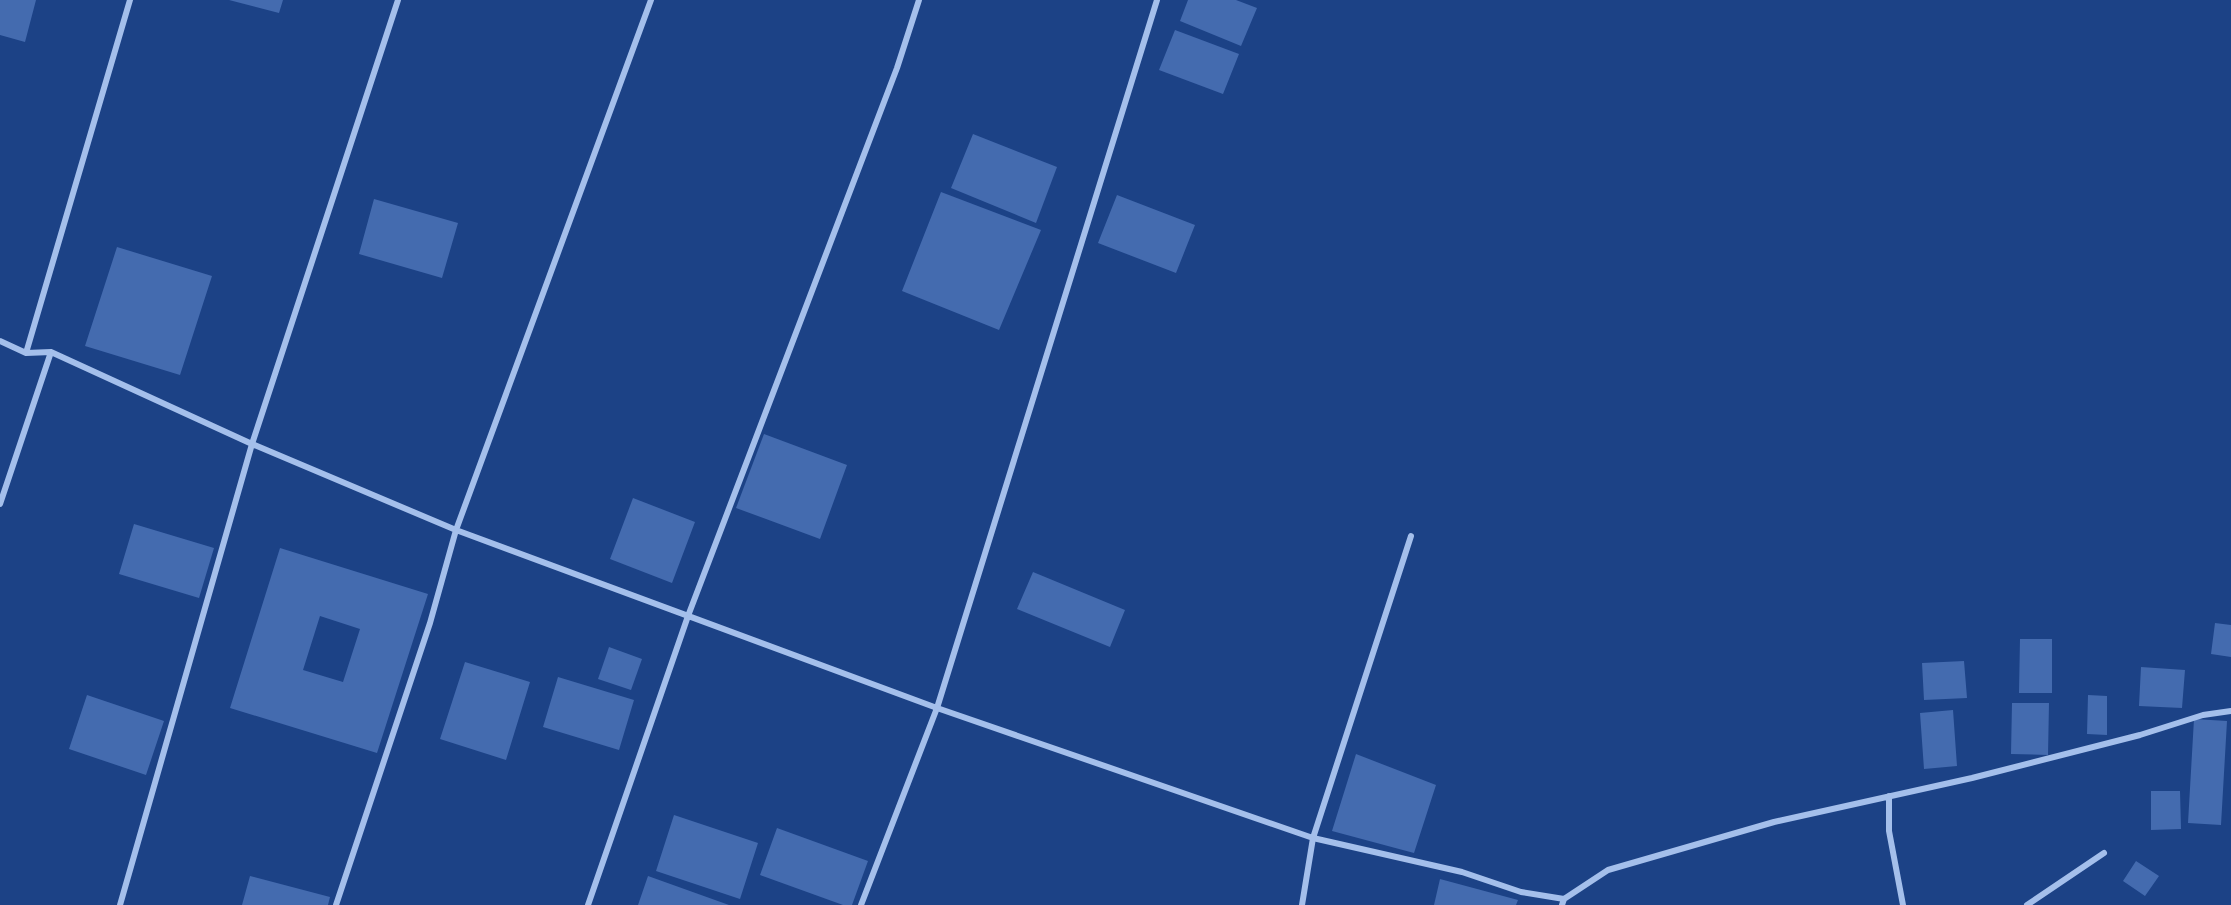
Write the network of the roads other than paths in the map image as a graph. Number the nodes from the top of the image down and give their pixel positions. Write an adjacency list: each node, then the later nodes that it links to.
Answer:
1 (130, 0): 8 (street)
2 (398, 0): 9 (street)
3 (651, 0): 11 (street)
4 (919, 0): 13 (street)
5 (1157, 0): 14 (street)
6 (0, 341): 8 (street)
7 (51, 352): 8 (street); 9 (street); 10 (street)
8 (27, 353)
9 (252, 444): 11 (street); 20 (street)
10 (0, 504)
11 (456, 530): 13 (street); 21 (street)
12 (1411, 536): 17 (street)
13 (688, 616): 14 (street); 22 (street)
14 (937, 708): 17 (street); 23 (street)
15 (2231, 711): 16 (street)
16 (1889, 796): 19 (street); 25 (street)
17 (1313, 838): 19 (street); 24 (street)
18 (2104, 854): 26 (street)
19 (1563, 902)
20 (120, 905)
21 (336, 905)
22 (588, 905)
23 (861, 905)
24 (1302, 905)
25 (1903, 905)
26 (2027, 905)

